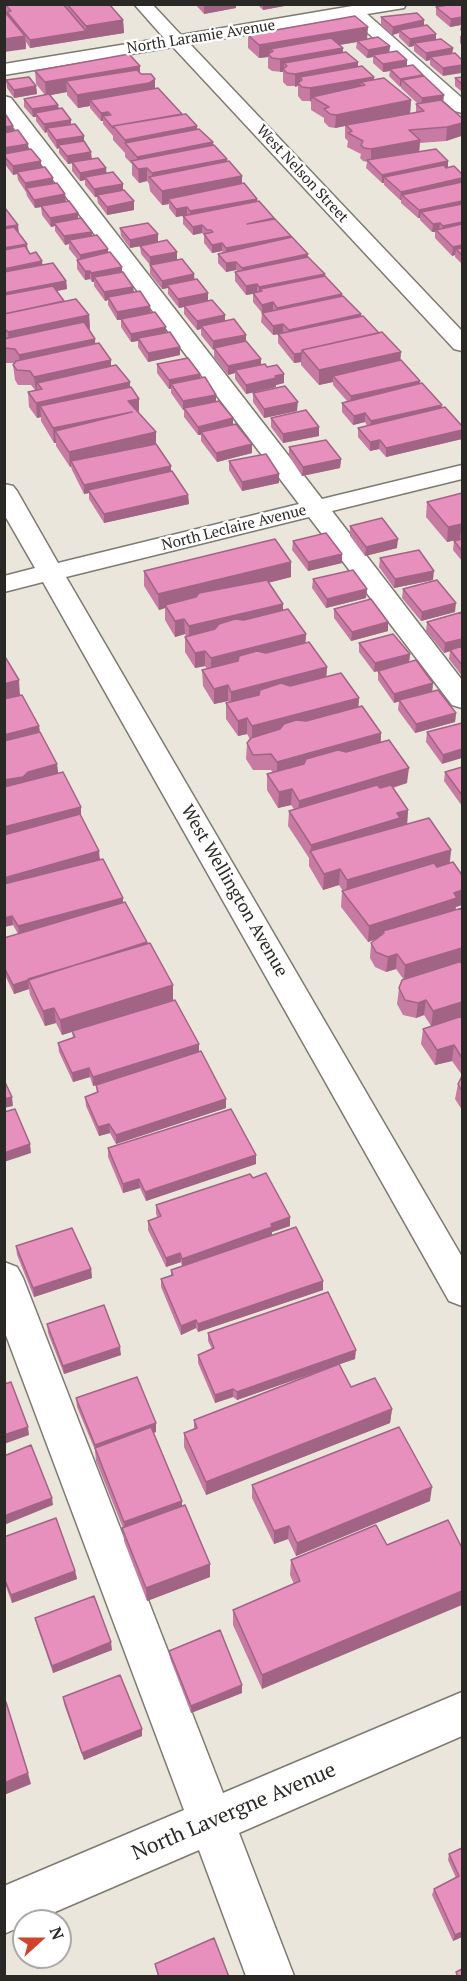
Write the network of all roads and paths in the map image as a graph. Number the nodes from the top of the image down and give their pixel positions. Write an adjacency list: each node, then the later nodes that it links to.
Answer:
1 (142, 4): 4 (street, West Nelson Street)
2 (398, 4): 3 (street, North Laramie Avenue)
3 (354, 12): 4 (street, North Laramie Avenue); 7 (street)
4 (177, 41): 5 (street, North Laramie Avenue); 8 (street, West Nelson Street)
5 (4, 70)
6 (4, 102): 11 (street)
7 (462, 107)
8 (462, 344)
9 (462, 471): 11 (street, North Leclaire Avenue)
10 (4, 491): 12 (street, West Wellington Avenue)
11 (318, 507): 12 (street, North Leclaire Avenue); 14 (street)
12 (52, 573): 13 (street, North Leclaire Avenue); 16 (street, West Wellington Avenue)
13 (4, 584)
14 (462, 699)
15 (4, 1278): 18 (street)
16 (462, 1290)
17 (462, 1714): 18 (street, North Lavergne Avenue)
18 (212, 1822): 19 (street, North Lavergne Avenue); 20 (street)
19 (4, 1910)
20 (270, 1977)

